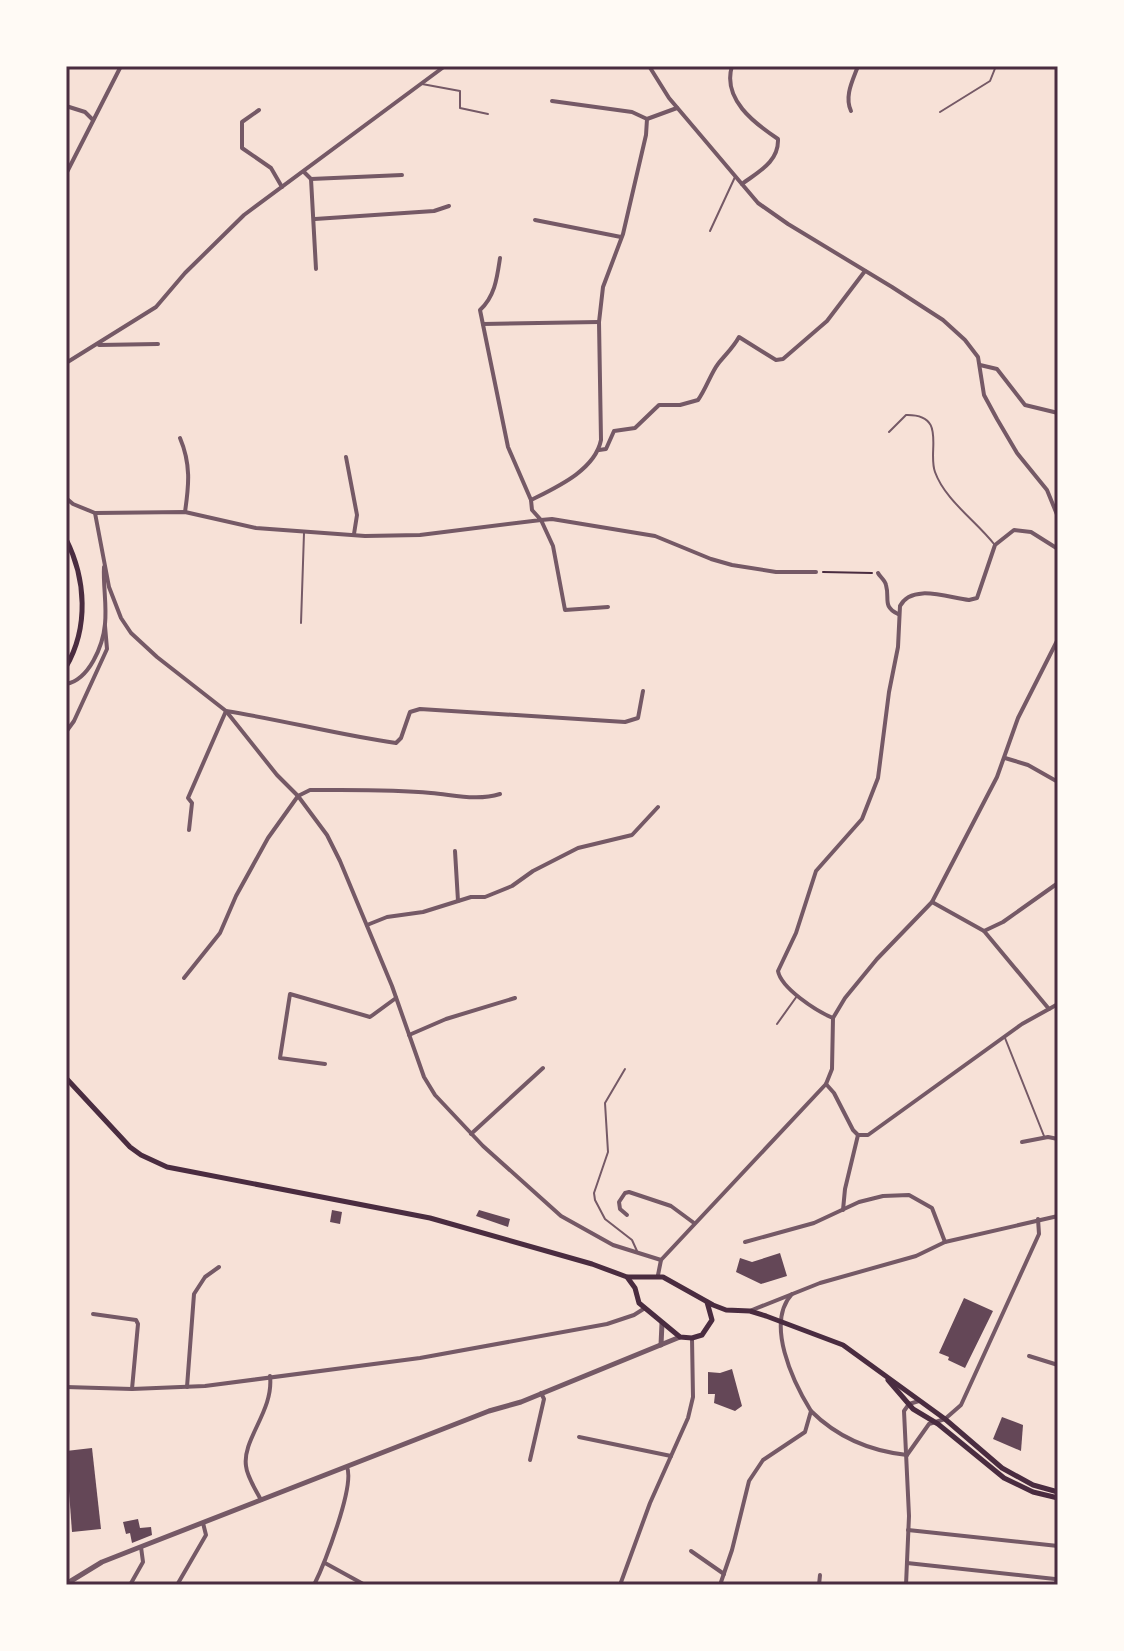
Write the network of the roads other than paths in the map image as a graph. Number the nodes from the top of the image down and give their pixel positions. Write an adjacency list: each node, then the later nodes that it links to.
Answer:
1 (121, 66): 15 (street)
2 (445, 66): 7 (street)
3 (649, 66): 10 (street)
4 (732, 66): 22 (street)
5 (858, 66): 12 (street)
6 (996, 66): 13 (lane)
7 (421, 84): 14 (lane); 17 (street)
8 (552, 101): 16 (street)
9 (66, 106): 15 (street)
10 (677, 108): 16 (street); 20 (street)
11 (259, 110): 23 (street)
12 (851, 111)
13 (940, 112)
14 (488, 114)
15 (92, 119): 18 (street)
16 (647, 119): 28 (street)
17 (304, 172): 21 (street); 23 (street)
18 (66, 174)
19 (402, 175): 21 (street)
20 (735, 176): 22 (street); 27 (lane)
21 (311, 179): 25 (street)
22 (742, 184): 31 (street)
23 (282, 187): 36 (street)
24 (449, 206): 25 (street)
25 (315, 219): 30 (street)
26 (535, 220): 28 (street)
27 (710, 231)
28 (621, 237): 32 (street)
29 (500, 258): 33 (street)
30 (316, 269)
31 (866, 271): 38 (street); 42 (street)
32 (599, 322): 33 (street); 42 (street)
33 (483, 324): 45 (street)
34 (66, 343): 37 (street)
35 (158, 344): 36 (street)
36 (97, 345): 37 (street)
37 (66, 363)
38 (979, 365): 39 (street); 48 (street)
39 (1058, 413)
40 (889, 432): 53 (lane)
41 (180, 438): 46 (street)
42 (599, 450): 45 (street)
43 (346, 457): 51 (street)
44 (66, 498): 47 (street)
45 (531, 500): 49 (street)
46 (185, 512): 47 (street); 50 (street)
47 (95, 513): 55 (street)
48 (1058, 517)
49 (541, 520): 51 (street); 56 (street); 58 (street)
50 (304, 531): 51 (street); 61 (lane)
51 (354, 534)
52 (66, 539): 63 (main road)
53 (995, 545): 54 (street); 59 (street)
54 (1058, 549)
55 (104, 560): 60 (street); 67 (street)
56 (816, 572)
57 (878, 573): 59 (street)
58 (608, 607)
59 (898, 614): 82 (street)
60 (105, 623): 65 (street); 68 (street)
61 (301, 623)
62 (1058, 639): 69 (street)
63 (68, 658): 64 (main road)
64 (66, 667)
65 (66, 684)
66 (643, 691): 67 (street)
67 (226, 711): 72 (street); 74 (street)
68 (66, 732)
69 (1005, 758): 70 (street); 78 (street)
70 (1058, 782)
71 (500, 794): 72 (street)
72 (298, 796): 79 (street); 81 (street)
73 (658, 807): 77 (street)
74 (189, 830)
75 (455, 851): 77 (street)
76 (1057, 885): 80 (street)
77 (458, 901): 79 (street)
78 (932, 902): 80 (street); 87 (street)
79 (367, 925): 83 (street)
80 (984, 931): 86 (street)
81 (184, 978)
82 (798, 995): 87 (street); 88 (lane)
83 (396, 998): 89 (street); 91 (street)
84 (515, 998): 89 (street)
85 (1058, 1004): 86 (street)
86 (1049, 1009): 90 (street)
87 (833, 1018): 95 (street)
88 (777, 1024)
89 (409, 1035): 96 (street)
90 (1004, 1037): 97 (street); 98 (lane)
91 (325, 1064)
92 (543, 1068): 96 (street)
93 (625, 1069): 108 (lane)
94 (66, 1078): 112 (main road)
95 (826, 1084): 97 (street); 105 (street)
96 (471, 1134): 108 (street)
97 (858, 1135): 101 (street)
98 (1044, 1138): 99 (street); 100 (street)
99 (1058, 1139)
100 (1022, 1142)
101 (843, 1210): 106 (street); 107 (street)
102 (627, 1215): 105 (street)
103 (1058, 1216): 104 (street)
104 (1038, 1219): 107 (street); 138 (street)
105 (694, 1223): 109 (street)
106 (745, 1242)
107 (945, 1242): 115 (street)
108 (637, 1253): 109 (street)
109 (661, 1260): 111 (street)
110 (219, 1267): 132 (street)
111 (658, 1275): 113 (main road); 116 (main road)
112 (627, 1277): 113 (main road); 114 (main road)
113 (645, 1277): 114 (main road)
114 (636, 1294): 117 (main road)
115 (792, 1294): 119 (street); 122 (street)
116 (707, 1302): 118 (main road); 121 (main road)
117 (645, 1308): 123 (main road); 129 (street)
118 (726, 1310): 119 (main road); 121 (main road)
119 (750, 1311): 122 (main road)
120 (93, 1314): 133 (street)
121 (712, 1320): 125 (main road)
122 (779, 1320): 130 (main road); 137 (street)
123 (662, 1323): 124 (main road); 126 (street)
124 (680, 1337): 125 (main road); 126 (street)
125 (692, 1338): 142 (street)
126 (661, 1345): 134 (street)
127 (1029, 1356): 128 (street)
128 (1058, 1365)
129 (270, 1376): 132 (street); 146 (street)
130 (886, 1377): 135 (main road); 136 (main road)
131 (66, 1387): 133 (street)
132 (187, 1387): 133 (street)
133 (132, 1389)
134 (541, 1393): 143 (street); 144 (street)
135 (920, 1401): 136 (street); 138 (main road)
136 (909, 1404): 139 (main road); 141 (street)
137 (811, 1411): 141 (street); 154 (street)
138 (945, 1419): 139 (street); 145 (main road)
139 (933, 1422): 141 (street); 145 (main road)
140 (579, 1437): 142 (street)
141 (907, 1455): 148 (street)
142 (671, 1456): 162 (street)
143 (530, 1460)
144 (347, 1467): 146 (street); 152 (street)
145 (1058, 1495)
146 (261, 1500): 147 (street)
147 (203, 1523): 150 (street); 159 (street)
148 (908, 1530): 149 (street); 153 (street)
149 (1058, 1546)
150 (141, 1547): 157 (street); 158 (street)
151 (691, 1551): 154 (street)
152 (325, 1563): 160 (street); 161 (street)
153 (907, 1563): 156 (street); 165 (street)
154 (724, 1574): 163 (street)
155 (820, 1575): 164 (street)
156 (1058, 1583)
157 (66, 1584)
158 (130, 1585)
159 (177, 1585)
160 (314, 1585)
161 (365, 1585)
162 (620, 1585)
163 (720, 1585)
164 (819, 1585)
165 (906, 1585)

